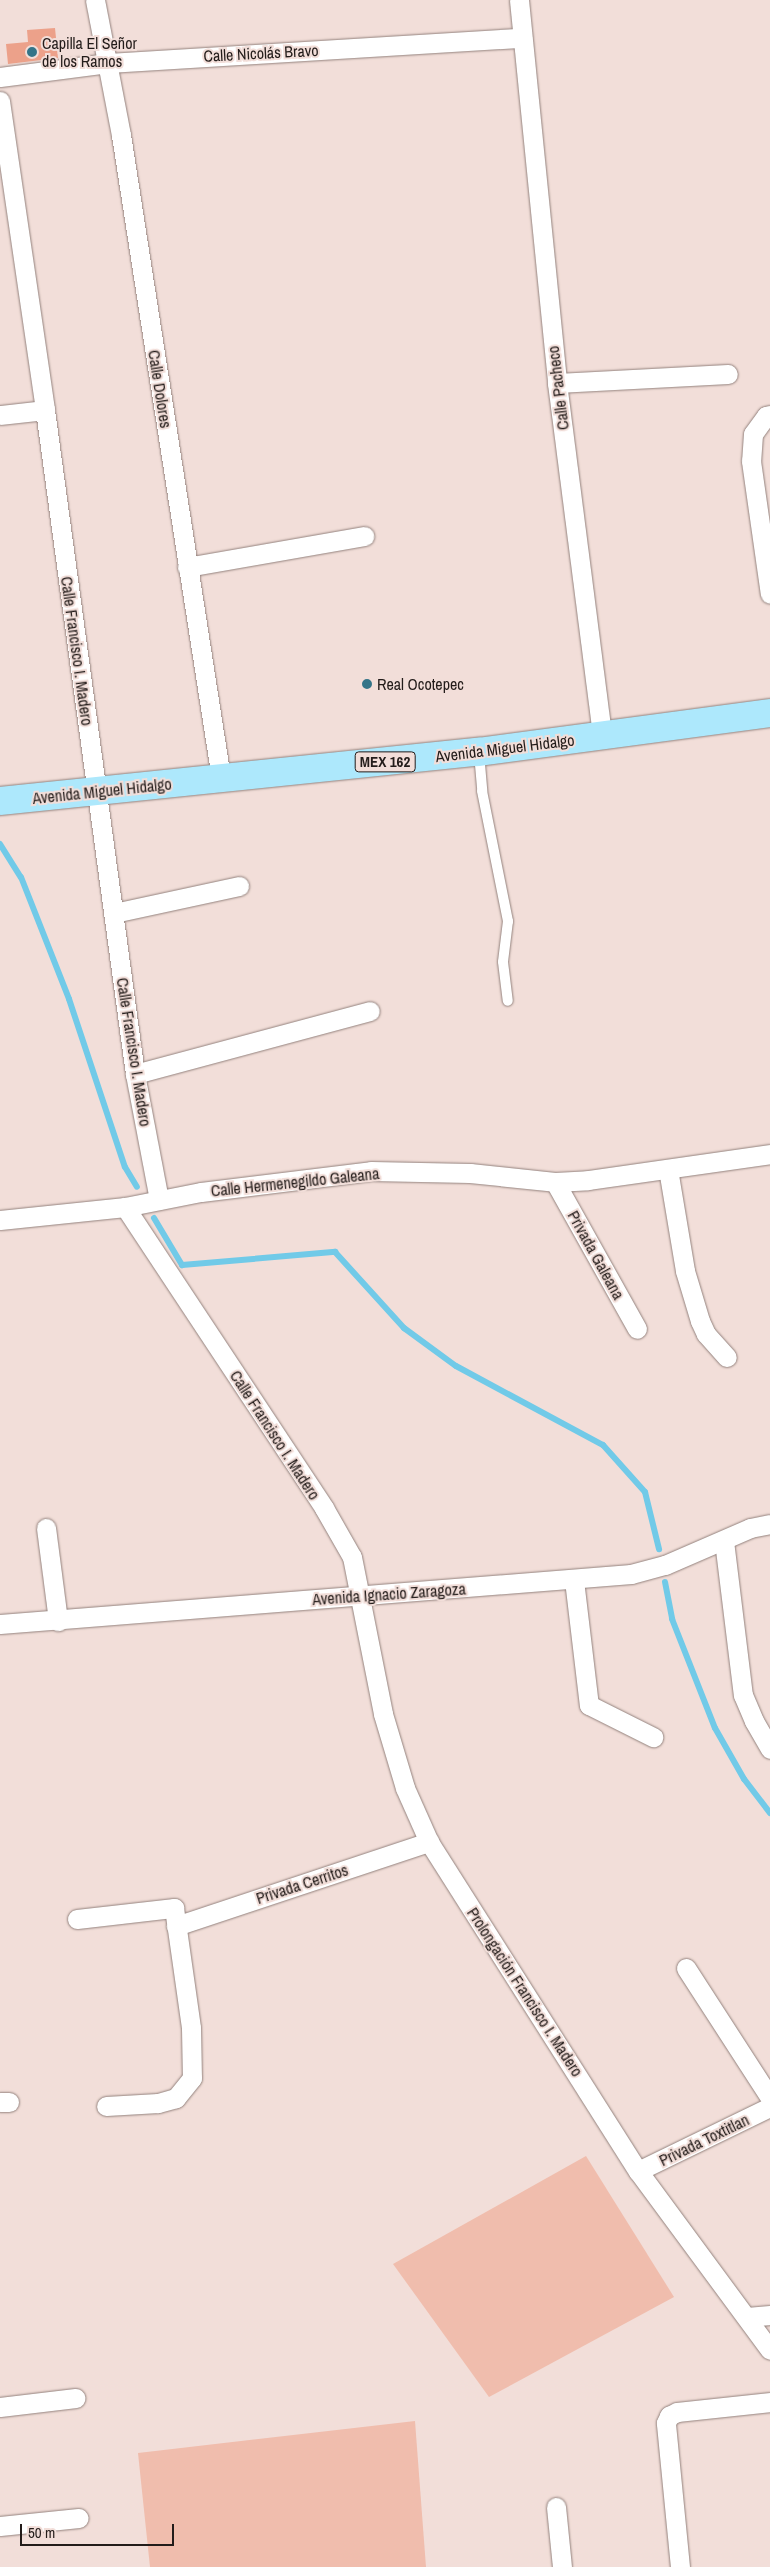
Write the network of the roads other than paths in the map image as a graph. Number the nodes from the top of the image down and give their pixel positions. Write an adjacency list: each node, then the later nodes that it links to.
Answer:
1 (95, 0): 4 (street, Calle Dolores)
2 (519, 0): 3 (street, Calle Pacheco)
3 (522, 38): 4 (street, Calle Nicolás Bravo); 8 (street, Calle Pacheco)
4 (108, 63): 5 (street, Calle Nicolás Bravo); 13 (street, Calle Dolores)
5 (0, 76)
6 (0, 101): 9 (street, Calle Francisco I. Madero)
7 (728, 374): 8 (street)
8 (557, 383): 16 (street, Calle Pacheco)
9 (45, 410): 10 (street); 19 (street, Calle Francisco I. Madero)
10 (0, 415)
11 (770, 416): 14 (street)
12 (364, 536): 13 (street)
13 (187, 567): 18 (street, Calle Dolores)
14 (770, 594)
15 (770, 713): 16 (main road, Avenida Miguel Hidalgo / MEX 162)
16 (602, 736): 17 (main road, Avenida Miguel Hidalgo / MEX 162)
17 (478, 752): 18 (main road, Avenida Miguel Hidalgo / MEX 162); 23 (lane)
18 (221, 778): 19 (main road, Avenida Miguel Hidalgo / MEX 162)
19 (96, 792): 20 (main road, Avenida Miguel Hidalgo / MEX 162); 22 (street, Calle Francisco I. Madero)
20 (0, 801)
21 (239, 886): 22 (street)
22 (114, 913): 25 (street, Calle Francisco I. Madero)
23 (508, 1001)
24 (370, 1011): 25 (street)
25 (135, 1074): 29 (street, Calle Francisco I. Madero)
26 (770, 1154): 27 (street, Calle Hermenegildo Galeana)
27 (668, 1169): 28 (street, Calle Hermenegildo Galeana); 33 (street)
28 (555, 1182): 29 (street, Calle Hermenegildo Galeana); 32 (street, Privada Galeana)
29 (159, 1200): 30 (street, Calle Hermenegildo Galeana)
30 (125, 1207): 31 (street, Calle Hermenegildo Galeana); 38 (street, Calle Francisco I. Madero)
31 (0, 1220)
32 (637, 1329)
33 (727, 1357)
34 (770, 1524): 36 (street, Avenida Ignacio Zaragoza)
35 (46, 1528): 39 (street)
36 (724, 1541): 37 (street, Avenida Ignacio Zaragoza); 42 (street)
37 (574, 1580): 38 (street, Avenida Ignacio Zaragoza); 41 (street)
38 (360, 1596): 39 (street, Avenida Ignacio Zaragoza); 43 (street, Prolongación Francisco I. Madero)
39 (58, 1621): 40 (street, Avenida Ignacio Zaragoza)
40 (0, 1624)
41 (653, 1738)
42 (770, 1749)
43 (429, 1842): 45 (street, Privada Cerritos); 50 (street, Prolongación Francisco I. Madero)
44 (77, 1919): 45 (street)
45 (176, 1926): 48 (street)
46 (686, 1968): 47 (street)
47 (770, 2098)
48 (106, 2106)
49 (770, 2107): 50 (street, Privada Toxtitlan)
50 (638, 2171): 52 (street, Prolongación Francisco I. Madero)
51 (770, 2315): 52 (street)
52 (747, 2317): 53 (street, Prolongación Francisco I. Madero)
53 (770, 2350)
54 (75, 2398): 56 (street)
55 (770, 2402): 61 (street)
56 (0, 2406)
57 (556, 2507): 60 (street)
58 (79, 2518): 59 (street)
59 (0, 2526)
60 (562, 2567)
61 (680, 2567)

